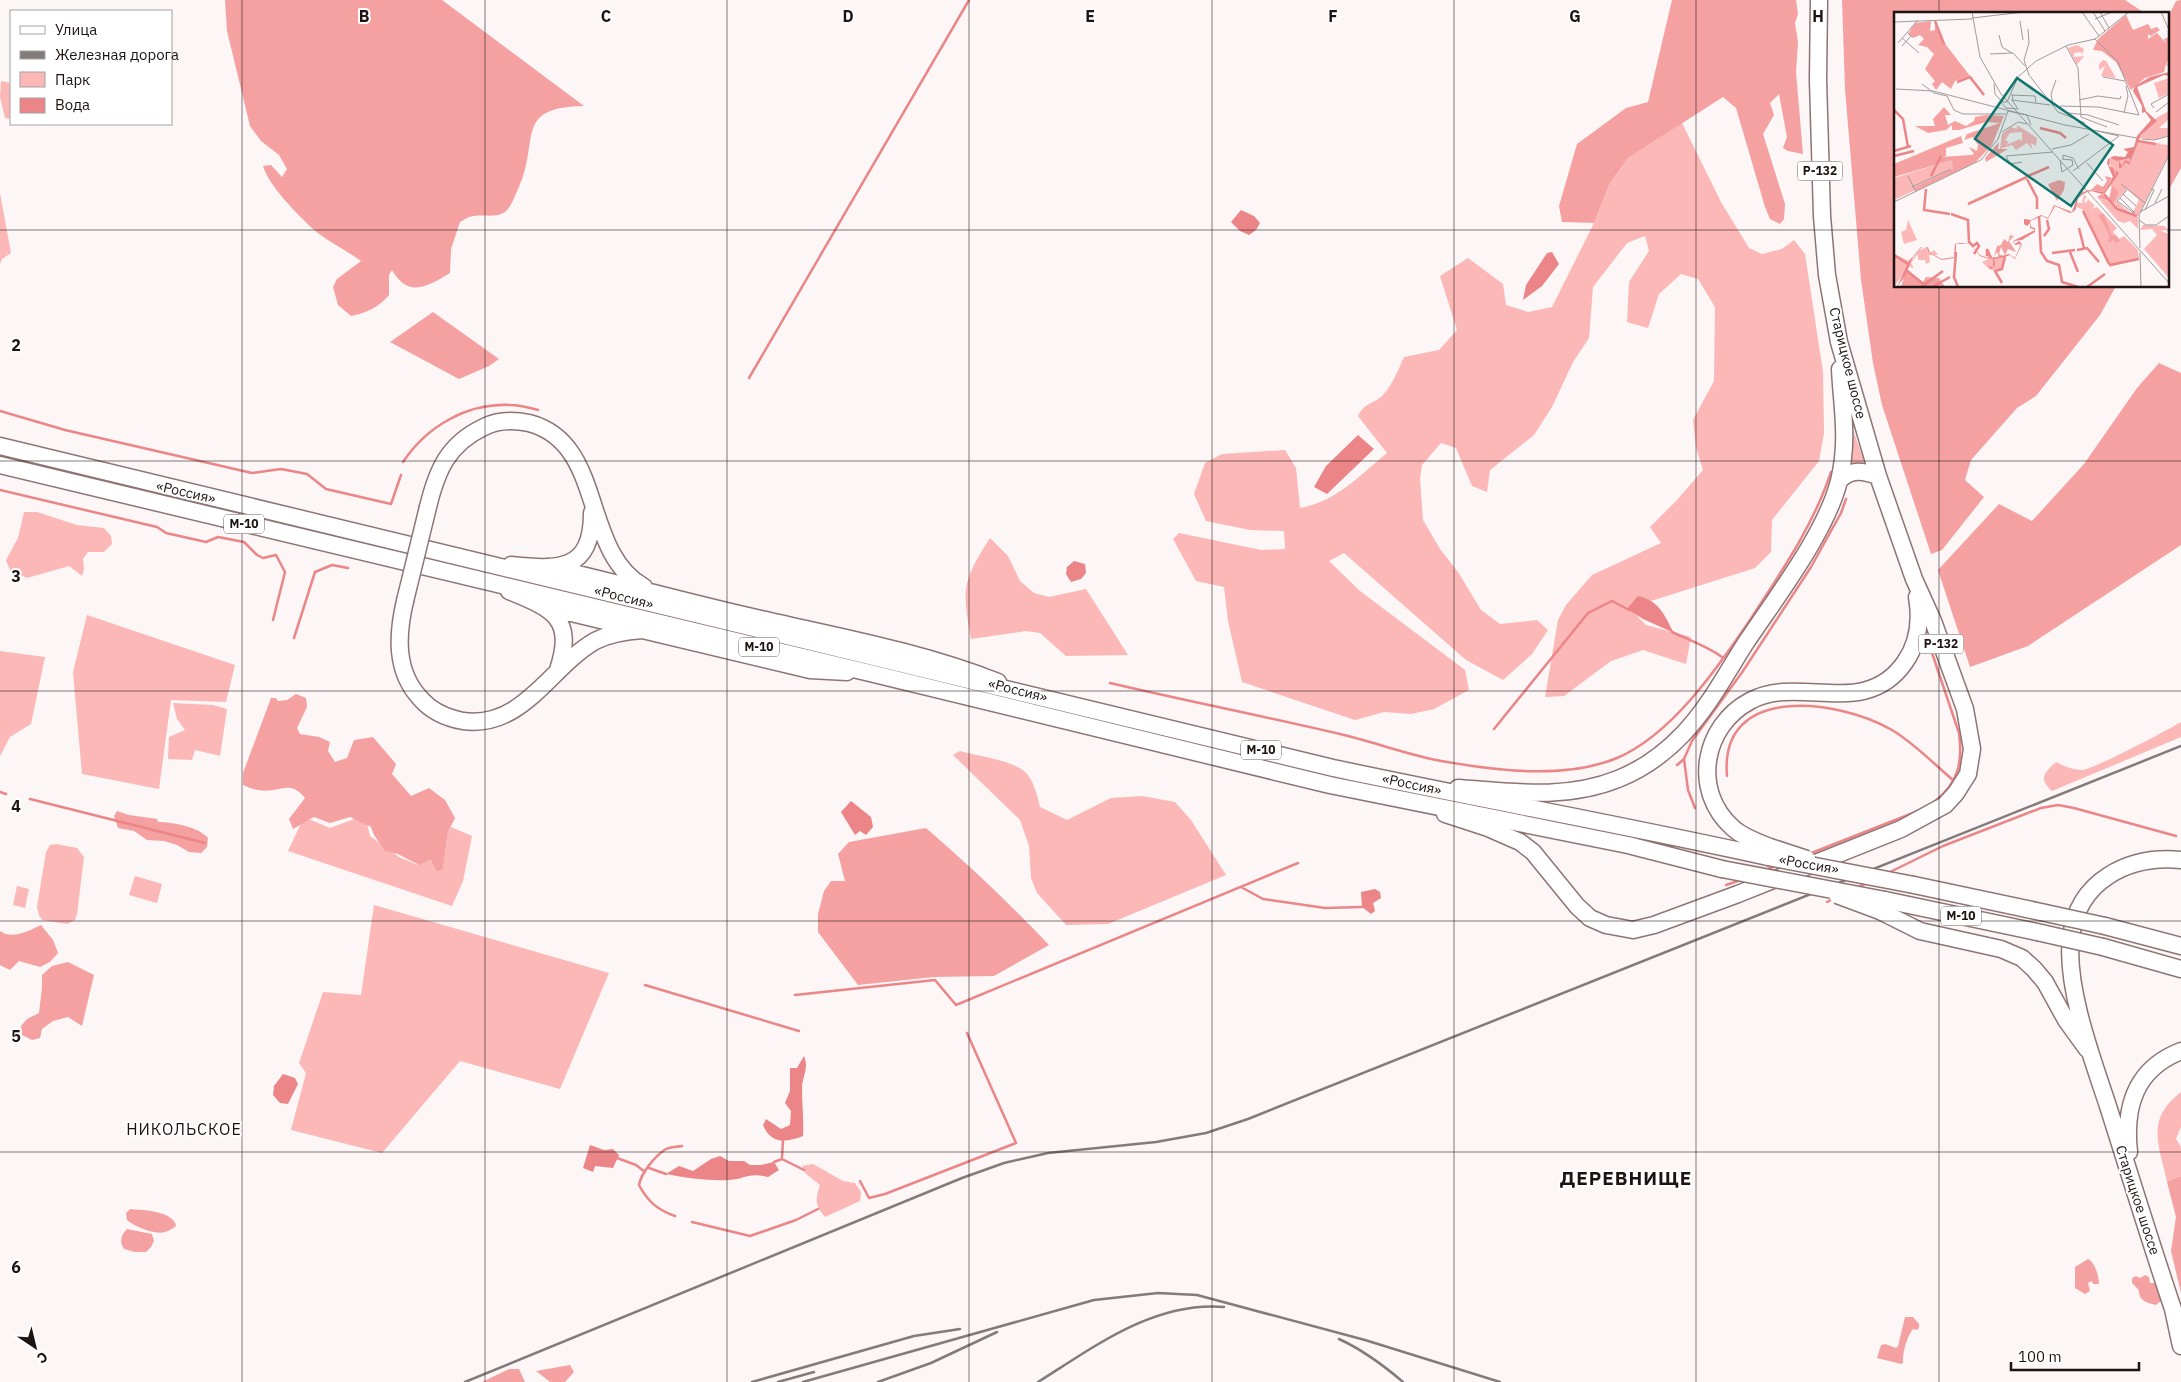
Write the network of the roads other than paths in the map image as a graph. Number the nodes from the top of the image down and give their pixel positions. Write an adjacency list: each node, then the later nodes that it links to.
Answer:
1 (1818, 0): 2 (main road, Старицкое шоссе / Р-132)
2 (1839, 342): 5 (main road, Старицкое шоссе / Р-132); 6 (main road)
3 (0, 446): 8 (main road, «Россия» / М-10)
4 (0, 465): 11 (main road, «Россия» / М-10)
5 (1878, 476): 6 (main road); 10 (main road, Старицкое шоссе / Р-132)
6 (1839, 481): 20 (main road)
7 (592, 506): 9 (main road); 12 (main road); 17 (main road, bridge)
8 (484, 563): 9 (main road); 16 (main road, «Россия» / М-10)
9 (548, 567): 12 (main road)
10 (1913, 574): 21 (main road, Старицкое шоссе / Р-132); 22 (main road)
11 (483, 581): 14 (main road); 18 (main road, «Россия» / М-10)
12 (657, 594): 13 (main road)
13 (699, 605): 16 (main road); 19 (main road)
14 (542, 606): 15 (main road); 17 (main road)
15 (643, 630): 17 (main road); 18 (main road)
16 (763, 630): 19 (main road, «Россия» / М-10)
17 (558, 670)
18 (870, 673): 21 (main road, «Россия» / М-10)
19 (1023, 692): 20 (main road, «Россия» / М-10)
20 (1413, 785): 22 (main road, «Россия» / М-10)
21 (1408, 801): 24 (main road, «Россия» / М-10, bridge)
22 (1769, 852): 25 (main road, «Россия» / М-10, bridge)
23 (2181, 860): 28 (main road, Старицкое шоссе)
24 (1883, 906): 26 (main road, «Россия» / М-10, bridge); 28 (main road)
25 (2181, 946)
26 (2181, 969)
27 (2181, 1051): 29 (main road)
28 (2092, 1055): 29 (main road, Старицкое шоссе)
29 (2137, 1199): 30 (main road, Старицкое шоссе)
30 (2181, 1346)

